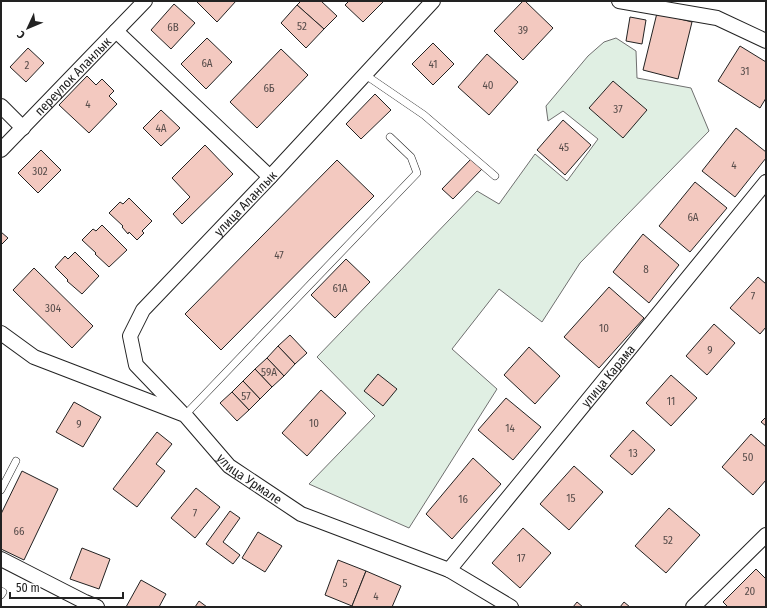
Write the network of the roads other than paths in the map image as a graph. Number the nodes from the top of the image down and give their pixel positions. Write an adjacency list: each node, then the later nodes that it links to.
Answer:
1 (145, 1): 4 (street, переулок Аланлык)
2 (433, 1): 6 (street, улица Аланлык)
3 (624, 1): 5 (street)
4 (116, 31): 8 (street, переулок Аланлык); 12 (street)
5 (766, 41)
6 (364, 74): 11 (lane); 12 (street, улица Аланлык)
7 (1, 106): 8 (street)
8 (23, 128): 10 (street, переулок Аланлык)
9 (390, 137): 15 (lane)
10 (1, 150)
11 (495, 176)
12 (270, 177): 15 (street, улица Аланлык)
13 (766, 182): 20 (street, улица Карама)
14 (1, 333): 15 (street, улица Урмале)
15 (185, 415): 20 (street, улица Урмале)
16 (16, 461): 17 (lane)
17 (1, 490)
18 (766, 535): 23 (street)
19 (1, 559): 24 (street)
20 (449, 570): 25 (street, улица Урмале)
21 (1, 591): 22 (lane)
22 (1, 595)
23 (701, 605)
24 (97, 607)
25 (511, 607)

